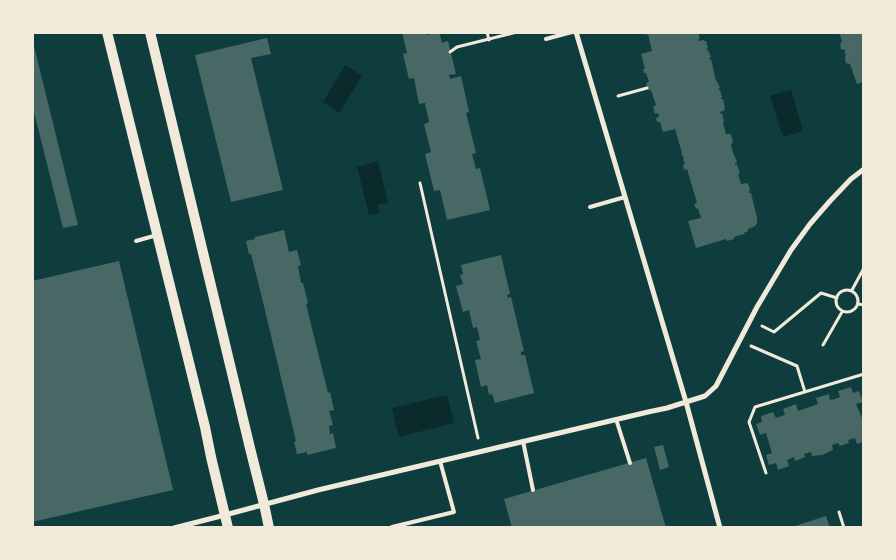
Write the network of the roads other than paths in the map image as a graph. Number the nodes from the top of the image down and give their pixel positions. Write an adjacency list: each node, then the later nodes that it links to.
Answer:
1 (107, 32): 8 (main road)
2 (150, 32): 16 (main road)
3 (574, 32): 4 (lane); 6 (street)
4 (546, 39)
5 (864, 169): 10 (street)
6 (625, 197): 7 (lane); 10 (street)
7 (590, 207)
8 (157, 235): 9 (lane); 17 (main road)
9 (136, 241)
10 (686, 402): 11 (street); 22 (street)
11 (616, 419): 12 (street); 14 (lane)
12 (523, 441): 13 (street); 15 (lane)
13 (440, 461): 16 (street); 18 (lane)
14 (630, 463)
15 (533, 490)
16 (264, 504): 17 (street); 21 (main road)
17 (225, 515): 19 (street); 20 (main road)
18 (392, 527)
19 (174, 528)
20 (228, 528)
21 (269, 528)
22 (720, 528)

